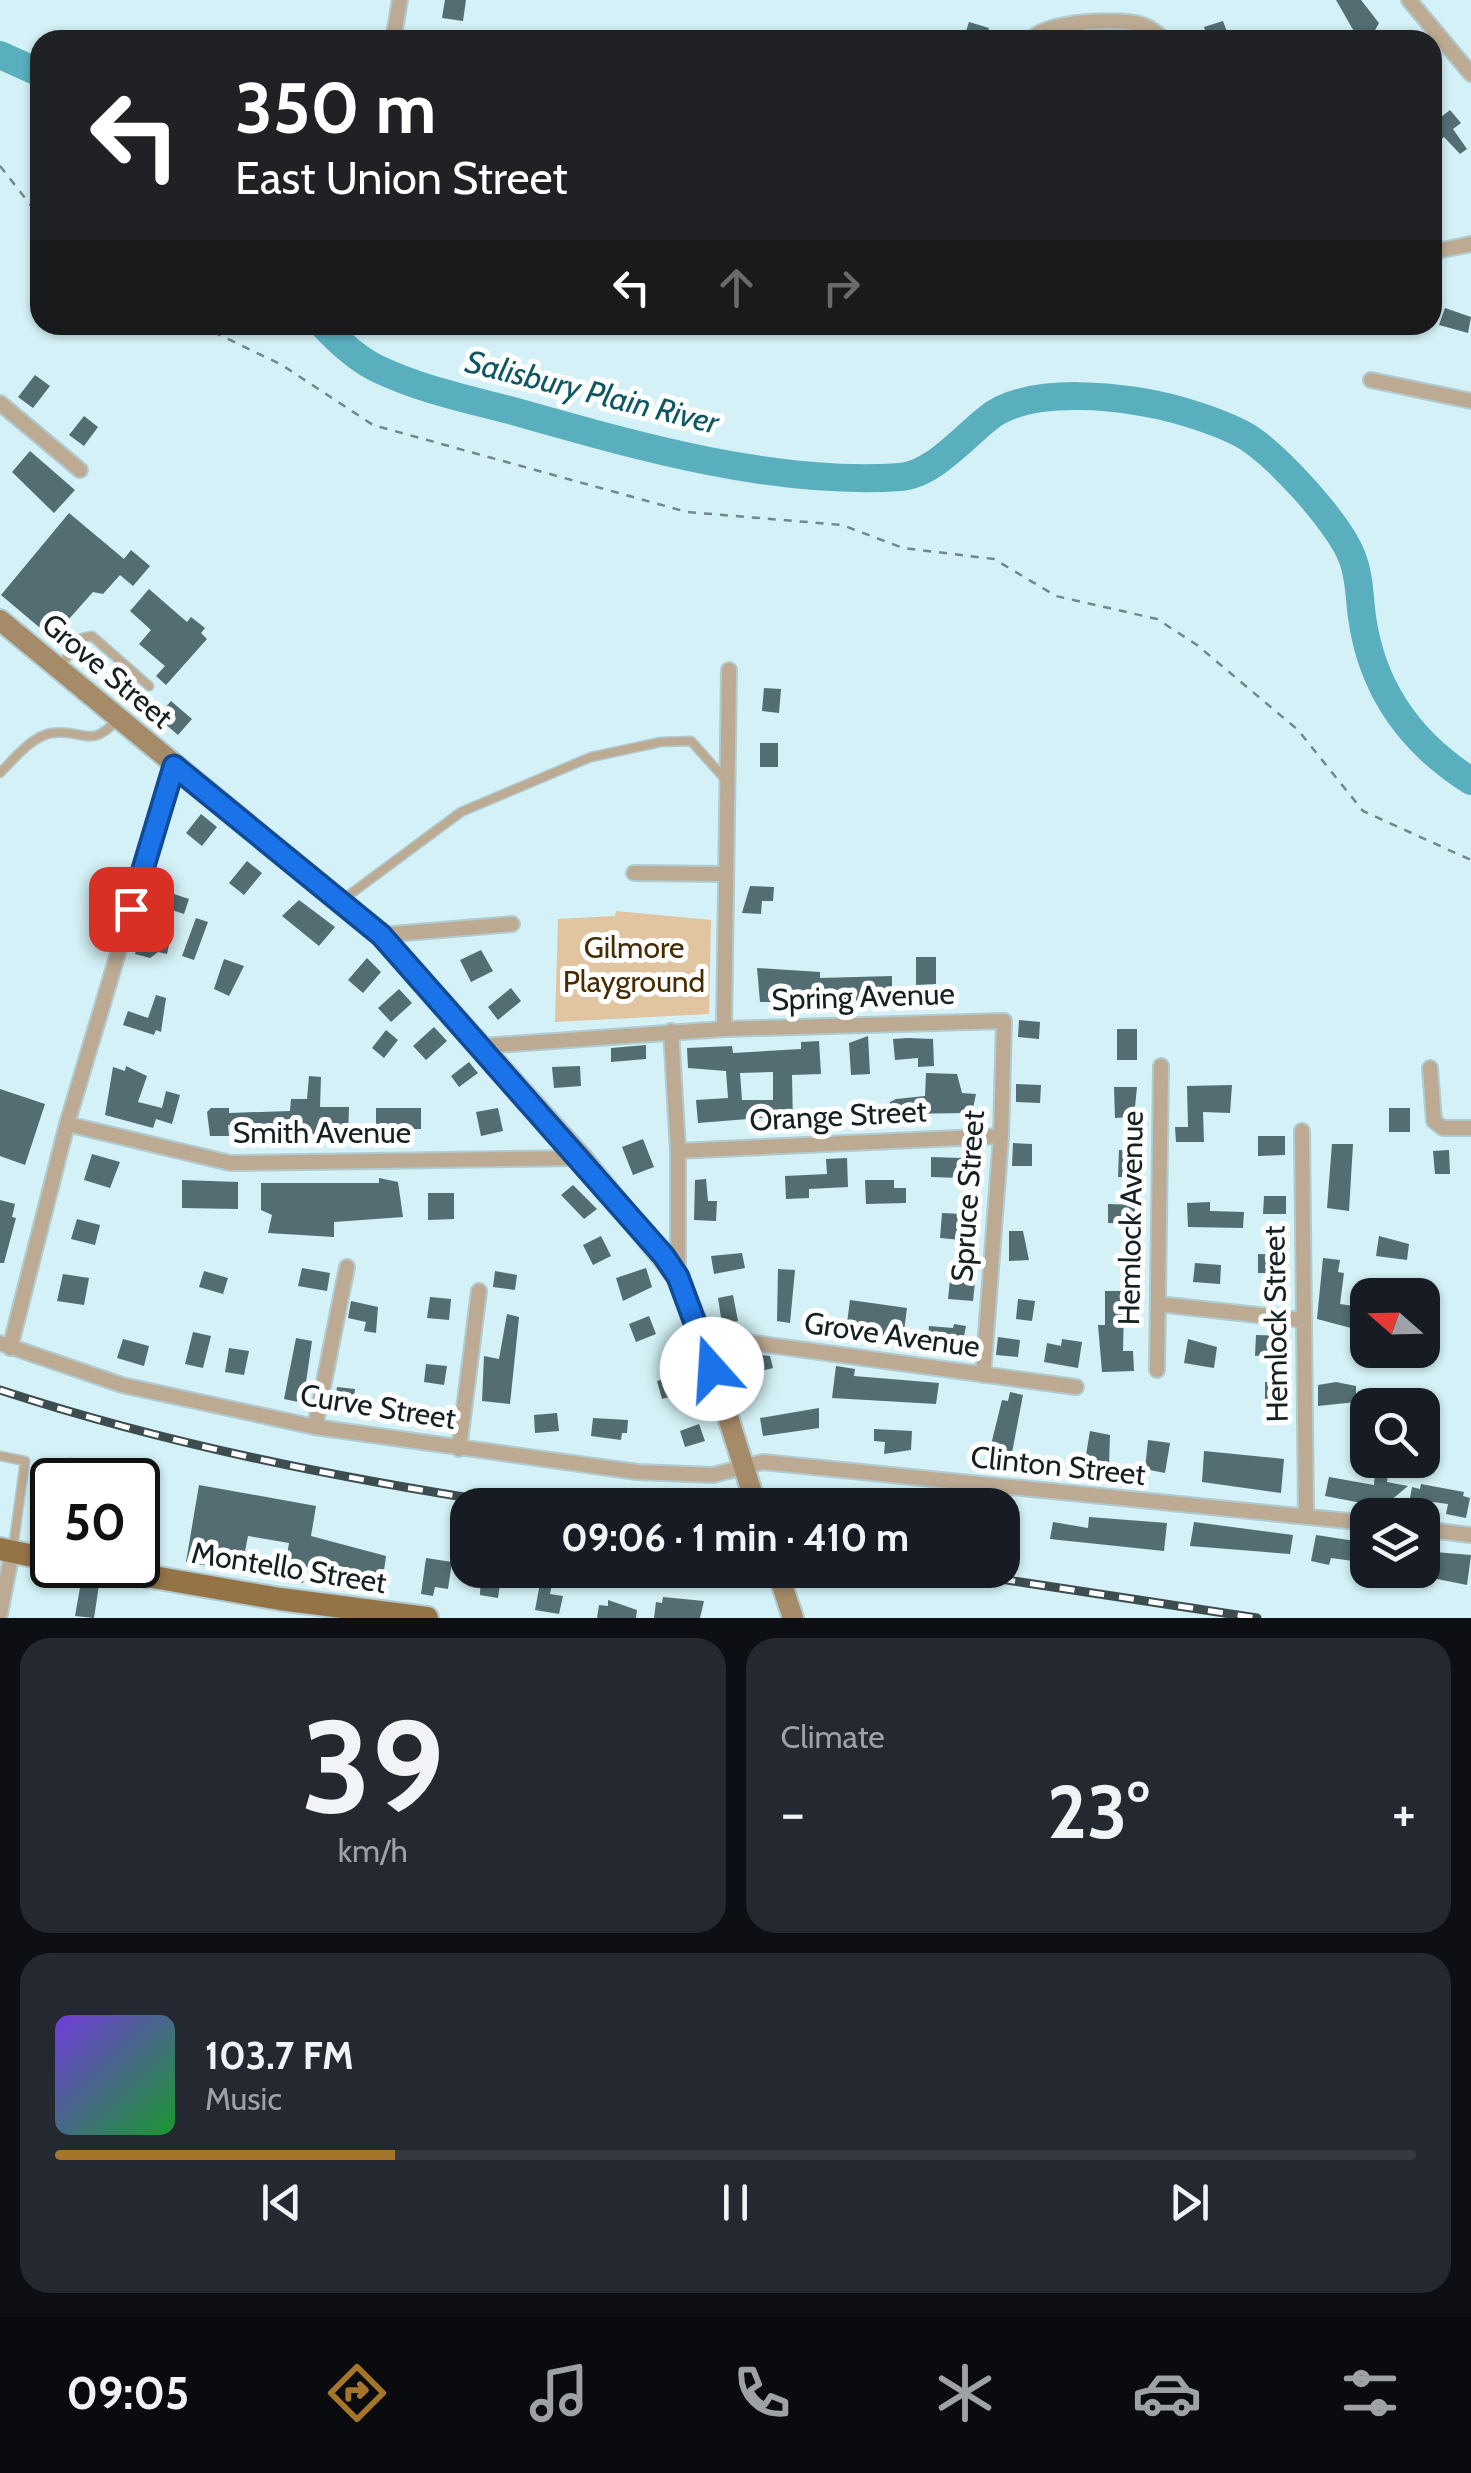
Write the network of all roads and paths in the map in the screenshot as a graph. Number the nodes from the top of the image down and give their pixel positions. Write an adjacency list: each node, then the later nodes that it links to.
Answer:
1 (400, 0): 3 (street)
2 (1409, 0): 6 (street)
3 (395, 30)
4 (1043, 30): 5 (street)
5 (1151, 30)
6 (1434, 30)
7 (1442, 39): 8 (street)
8 (1471, 74)
9 (0, 166): 10 (path)
10 (30, 204)
11 (1471, 244): 12 (street)
12 (1442, 250)
13 (220, 335): 26 (path)
14 (1371, 380): 15 (street)
15 (1471, 401)
16 (0, 403): 17 (street)
17 (80, 470)
18 (0, 620): 19 (main road, Grove Street)
19 (58, 668): 21 (lane); 22 (main road, Grove Street)
20 (729, 670): 25 (street)
21 (149, 686)
22 (118, 719): 23 (main road, Grove Street); 24 (lane)
23 (174, 766): 29 (main road, Grove Street); 38 (street)
24 (0, 773)
25 (726, 780): 28 (street); 29 (lane)
26 (1471, 860)
27 (634, 873): 28 (street)
28 (726, 874): 33 (street)
29 (340, 901): 31 (main road, Grove Street)
30 (512, 924): 31 (street)
31 (381, 935): 35 (main road, Grove Street)
32 (1004, 1021): 33 (street, Spring Avenue); 41 (street, Spruce Street)
33 (724, 1029): 34 (street, Spring Avenue)
34 (671, 1031): 35 (street, Spring Avenue); 42 (street)
35 (482, 1046): 43 (main road, Grove Street)
36 (1161, 1066): 47 (street, Hemlock Avenue)
37 (1430, 1068): 39 (street)
38 (67, 1124): 43 (street, Smith Avenue); 50 (street)
39 (1471, 1128)
40 (1302, 1131): 48 (street, Hemlock Street)
41 (1001, 1136): 42 (street, Orange Street); 52 (street, Spruce Street)
42 (678, 1151): 45 (street)
43 (582, 1158): 45 (main road, Grove Street)
44 (347, 1267): 54 (street)
45 (678, 1277): 49 (main road, Grove Street)
46 (479, 1291): 55 (street)
47 (1158, 1304): 48 (street); 51 (street, Hemlock Avenue)
48 (1302, 1320): 59 (street, Hemlock Street)
49 (702, 1336): 52 (street, Grove Avenue); 57 (main road, Grove Street)
50 (5, 1346): 54 (street, Curve Street)
51 (1157, 1370)
52 (983, 1375): 53 (street, Grove Avenue)
53 (1076, 1386)
54 (315, 1427): 55 (street, Curve Street)
55 (459, 1449): 57 (street, Curve Street)
56 (0, 1456): 63 (lane)
57 (744, 1468): 58 (main road, Grove Street); 59 (street, Clinton Street)
58 (750, 1488)
59 (1306, 1515): 60 (street, Clinton Street)
60 (1350, 1521)
61 (1440, 1531): 62 (street)
62 (1471, 1535)
63 (6, 1550): 67 (street)
64 (160, 1578): 66 (main road, Montello Street)
65 (782, 1588): 69 (main road)
66 (278, 1609): 68 (main road, Montello Street)
67 (0, 1614)
68 (426, 1618)
69 (793, 1618)

